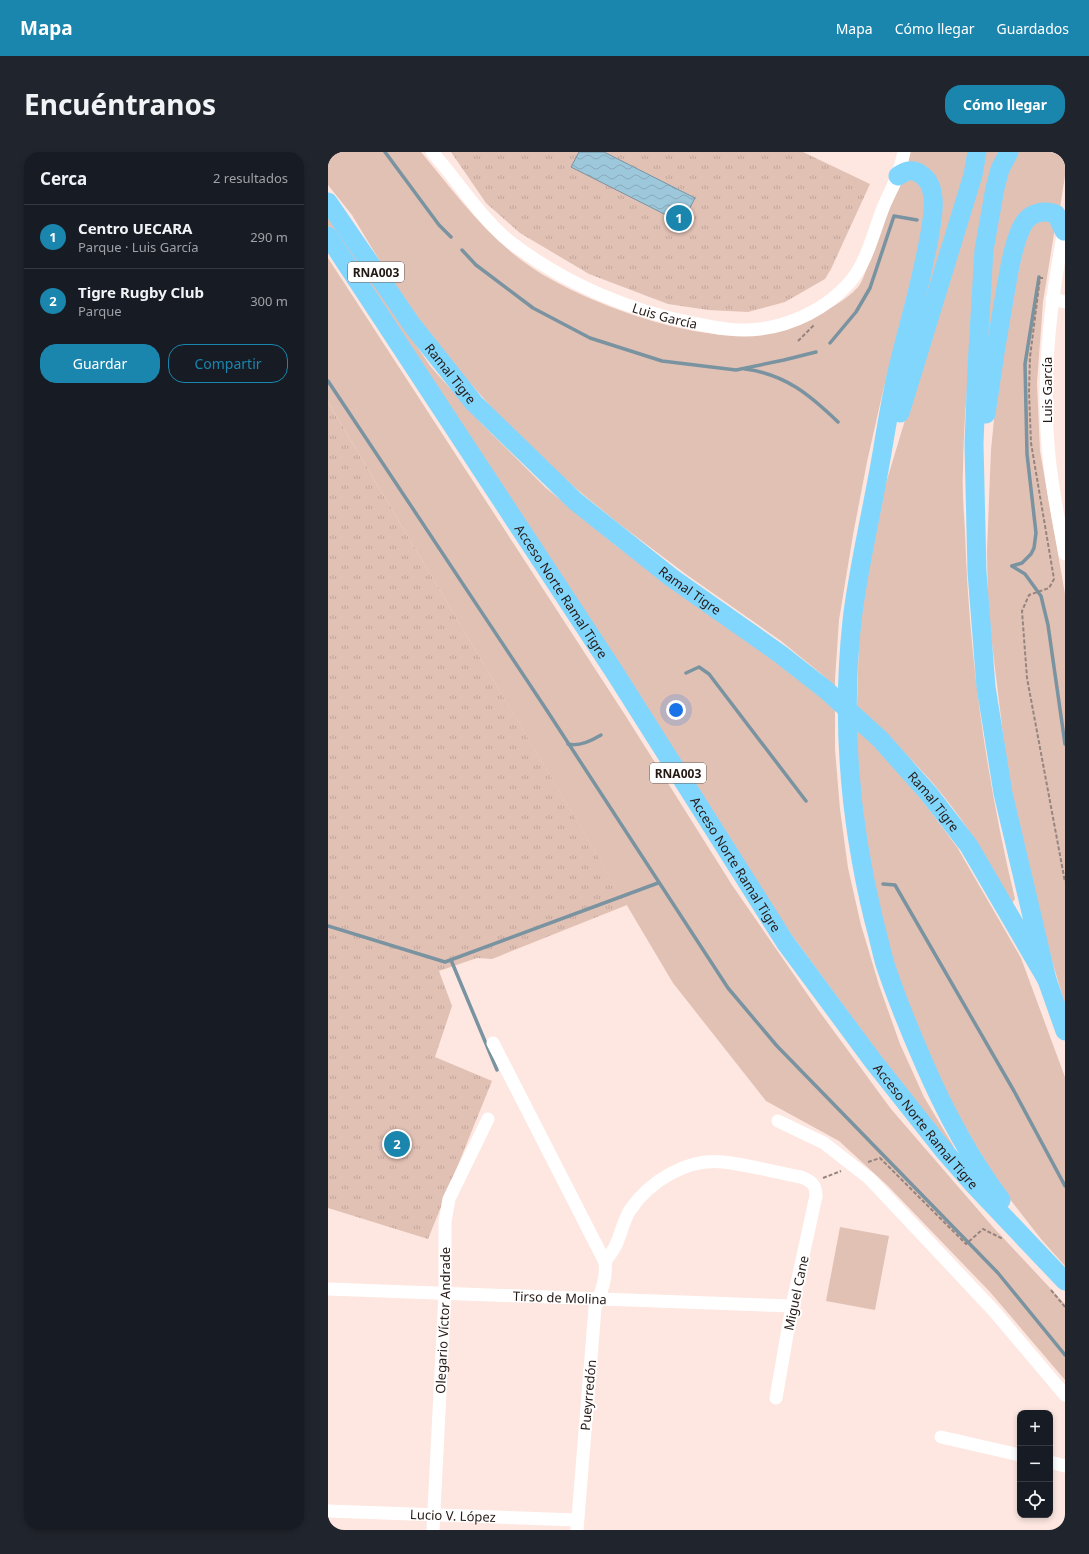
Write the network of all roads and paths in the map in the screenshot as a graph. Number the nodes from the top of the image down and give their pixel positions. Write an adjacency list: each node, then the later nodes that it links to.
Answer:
1 (432, 152): 7 (street, Luis García)
2 (896, 152): 7 (street, Luis García)
3 (904, 152): 6 (street, Luis García)
4 (977, 152): 14 (highway)
5 (1009, 152): 15 (highway)
6 (898, 176): 7 (street, Luis García); 14 (highway)
7 (887, 198)
8 (328, 202): 19 (highway, Ramal Tigre / RNA003)
9 (1064, 229): 11 (street, Luis García); 15 (highway)
10 (328, 236): 27 (highway, Acceso Norte Ramal Tigre / RNA003)
11 (1059, 300): 12 (street, Luis García)
12 (1052, 482): 13 (street); 16 (street, Luis García)
13 (1065, 485)
14 (875, 490): 27 (highway)
15 (976, 509): 19 (highway)
16 (1065, 554)
17 (1043, 590): 18 (path)
18 (1065, 882)
19 (1047, 980): 20 (highway, RNA003)
20 (1065, 1031)
21 (493, 1042): 26 (street, Pueyrredón)
22 (488, 1119): 29 (street, Olegario Víctor Andrade)
23 (778, 1121): 33 (street)
24 (1009, 1242): 25 (path)
25 (966, 1244)
26 (604, 1262): 30 (street, Pueyrredón); 31 (street, Miguel Cane)
27 (1060, 1283): 32 (path)
28 (328, 1289): 29 (street, Tirso de Molina)
29 (444, 1293): 30 (street, Tirso de Molina); 40 (street, Olegario Víctor Andrade)
30 (599, 1299): 31 (street, Tirso de Molina); 41 (street, Pueyrredón)
31 (792, 1306): 34 (street, Miguel Cane)
32 (1065, 1307)
33 (1065, 1395)
34 (776, 1398)
35 (941, 1437): 36 (street)
36 (1017, 1454)
37 (1053, 1463): 38 (street)
38 (1065, 1466)
39 (328, 1510): 40 (street, Lucio V. López)
40 (434, 1514): 41 (street, Lucio V. López); 42 (street, Olegario Víctor Andrade)
41 (577, 1525)
42 (433, 1530)

